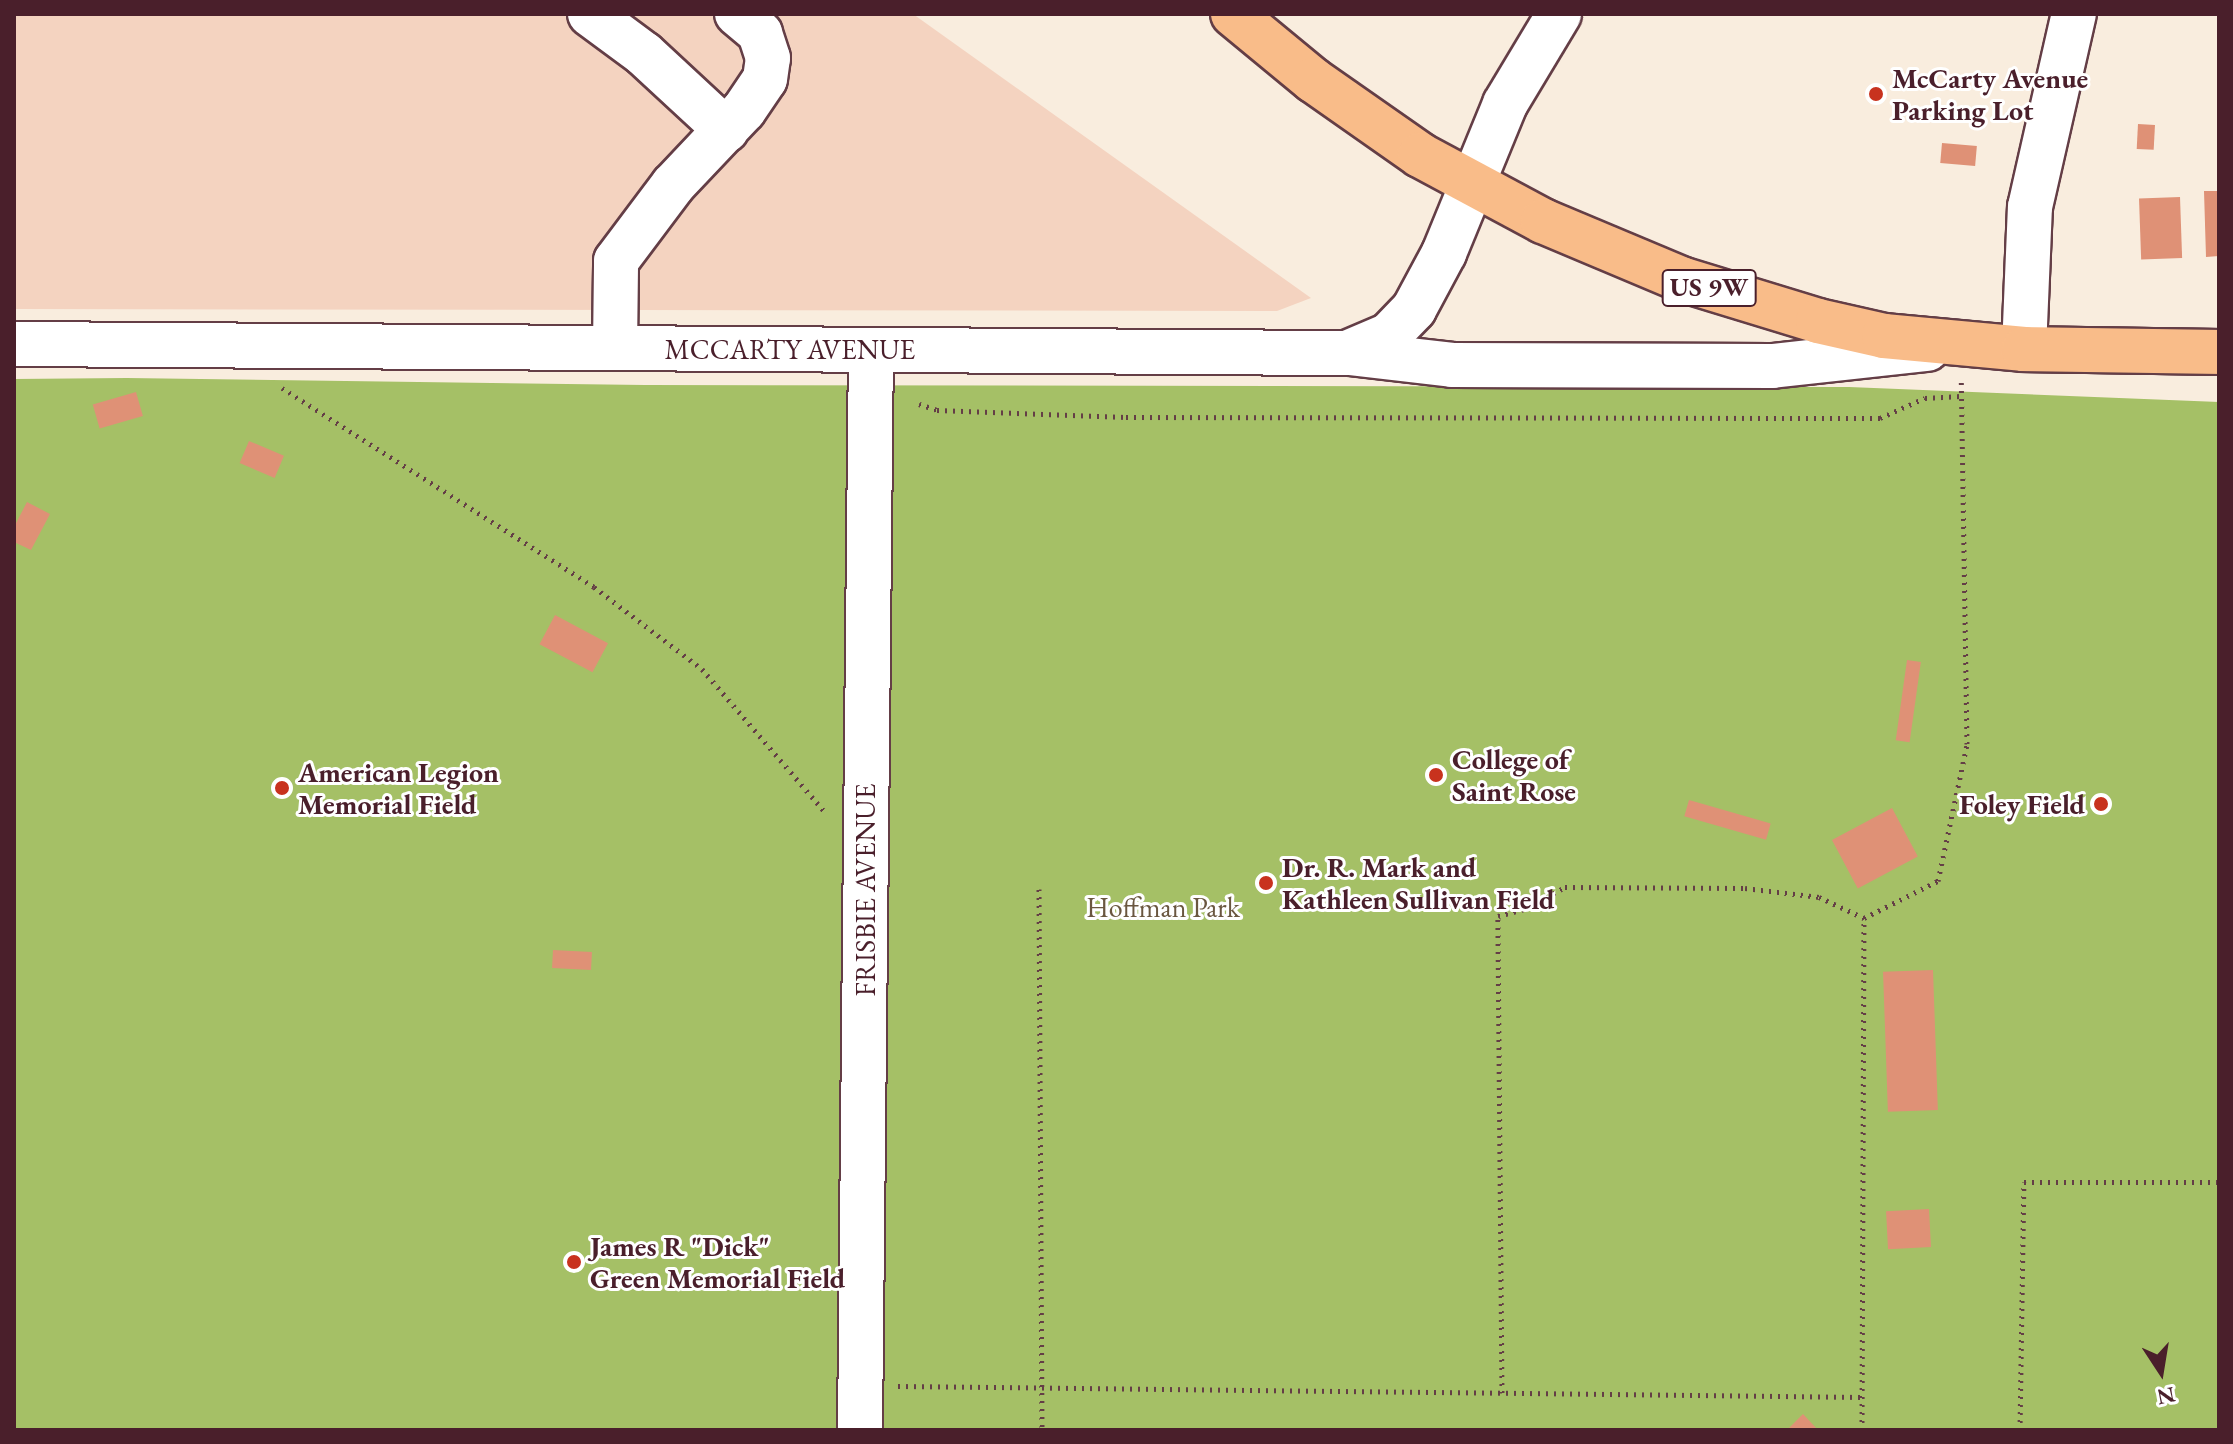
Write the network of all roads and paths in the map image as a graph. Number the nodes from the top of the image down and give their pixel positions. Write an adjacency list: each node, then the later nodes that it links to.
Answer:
1 (590, 14): 6 (street)
2 (737, 14): 6 (street)
3 (1233, 14): 7 (main road, US 9W)
4 (1559, 14): 7 (street, MCCARTY AVENUE)
5 (2074, 14): 11 (street)
6 (726, 130): 10 (street)
7 (1472, 185): 9 (main road, US 9W); 14 (street, MCCARTY AVENUE)
8 (14, 344): 10 (street, MCCARTY AVENUE)
9 (1960, 345): 11 (main road, US 9W); 14 (street); 16 (path)
10 (615, 348): 12 (street, MCCARTY AVENUE)
11 (2024, 349): 13 (main road, US 9W)
12 (871, 350): 14 (street, MCCARTY AVENUE); 18 (street, FRISBIE AVENUE)
13 (2219, 352)
14 (1347, 353)
15 (273, 382): 18 (path)
16 (1961, 396): 17 (path); 20 (path)
17 (919, 404)
18 (865, 858): 22 (street, FRISBIE AVENUE)
19 (1039, 889): 23 (path)
20 (1864, 918): 24 (path); 25 (path)
21 (2219, 1182): 29 (path)
22 (861, 1385): 23 (path); 26 (street, FRISBIE AVENUE)
23 (1042, 1387): 24 (path); 27 (path)
24 (1502, 1393): 25 (path)
25 (1862, 1397): 28 (path)
26 (860, 1430)
27 (1042, 1430)
28 (1862, 1430)
29 (2020, 1430)

